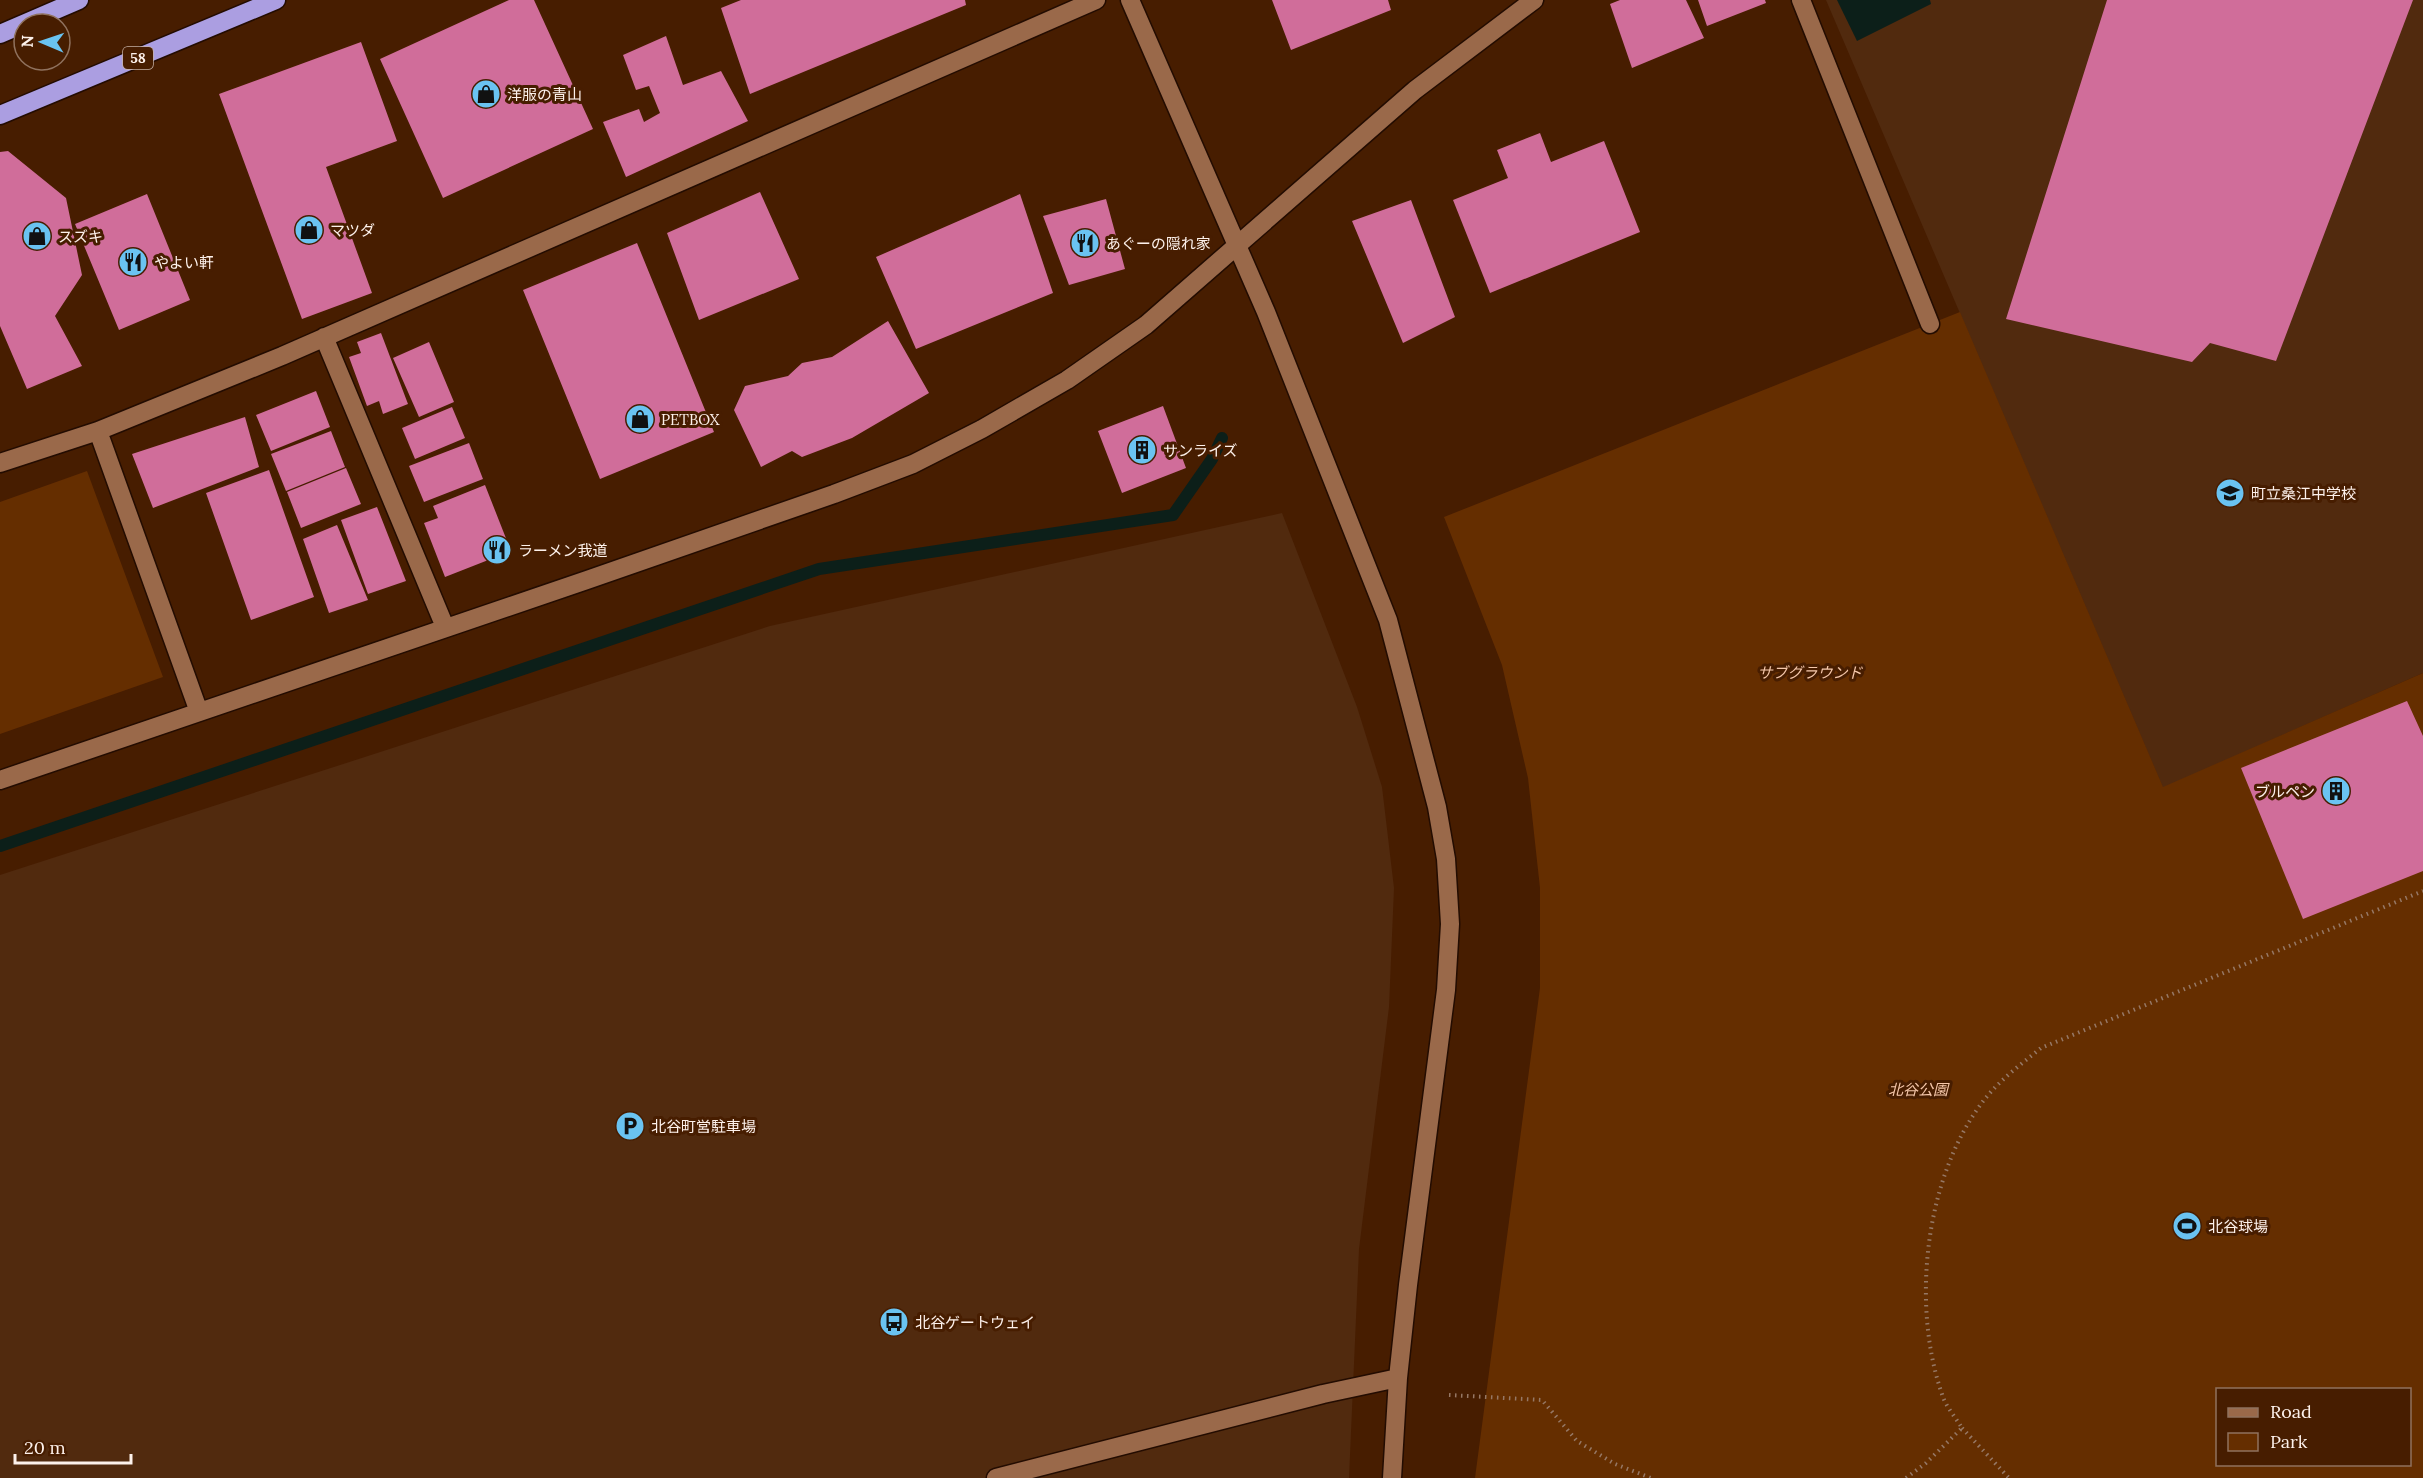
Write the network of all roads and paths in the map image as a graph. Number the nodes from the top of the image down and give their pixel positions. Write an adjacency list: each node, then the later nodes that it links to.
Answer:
1 (80, 0): 7 (highway)
2 (276, 0): 8 (highway, 58)
3 (1096, 0): 11 (street)
4 (1130, 0): 9 (street)
5 (1534, 0): 9 (street)
6 (1801, 0): 10 (street)
7 (0, 34)
8 (0, 115)
9 (1237, 248): 14 (street); 18 (street)
10 (1930, 324)
11 (324, 338): 12 (street); 14 (street)
12 (98, 431): 13 (street); 15 (street)
13 (0, 463)
14 (445, 627): 15 (street)
15 (199, 712): 16 (street)
16 (0, 780)
17 (2423, 891): 20 (path)
18 (1398, 1378): 21 (street); 22 (street)
19 (1449, 1395): 23 (path)
20 (1962, 1428): 24 (path); 25 (path)
21 (996, 1478)
22 (1392, 1478)
23 (1651, 1478)
24 (1906, 1478)
25 (2009, 1478)

